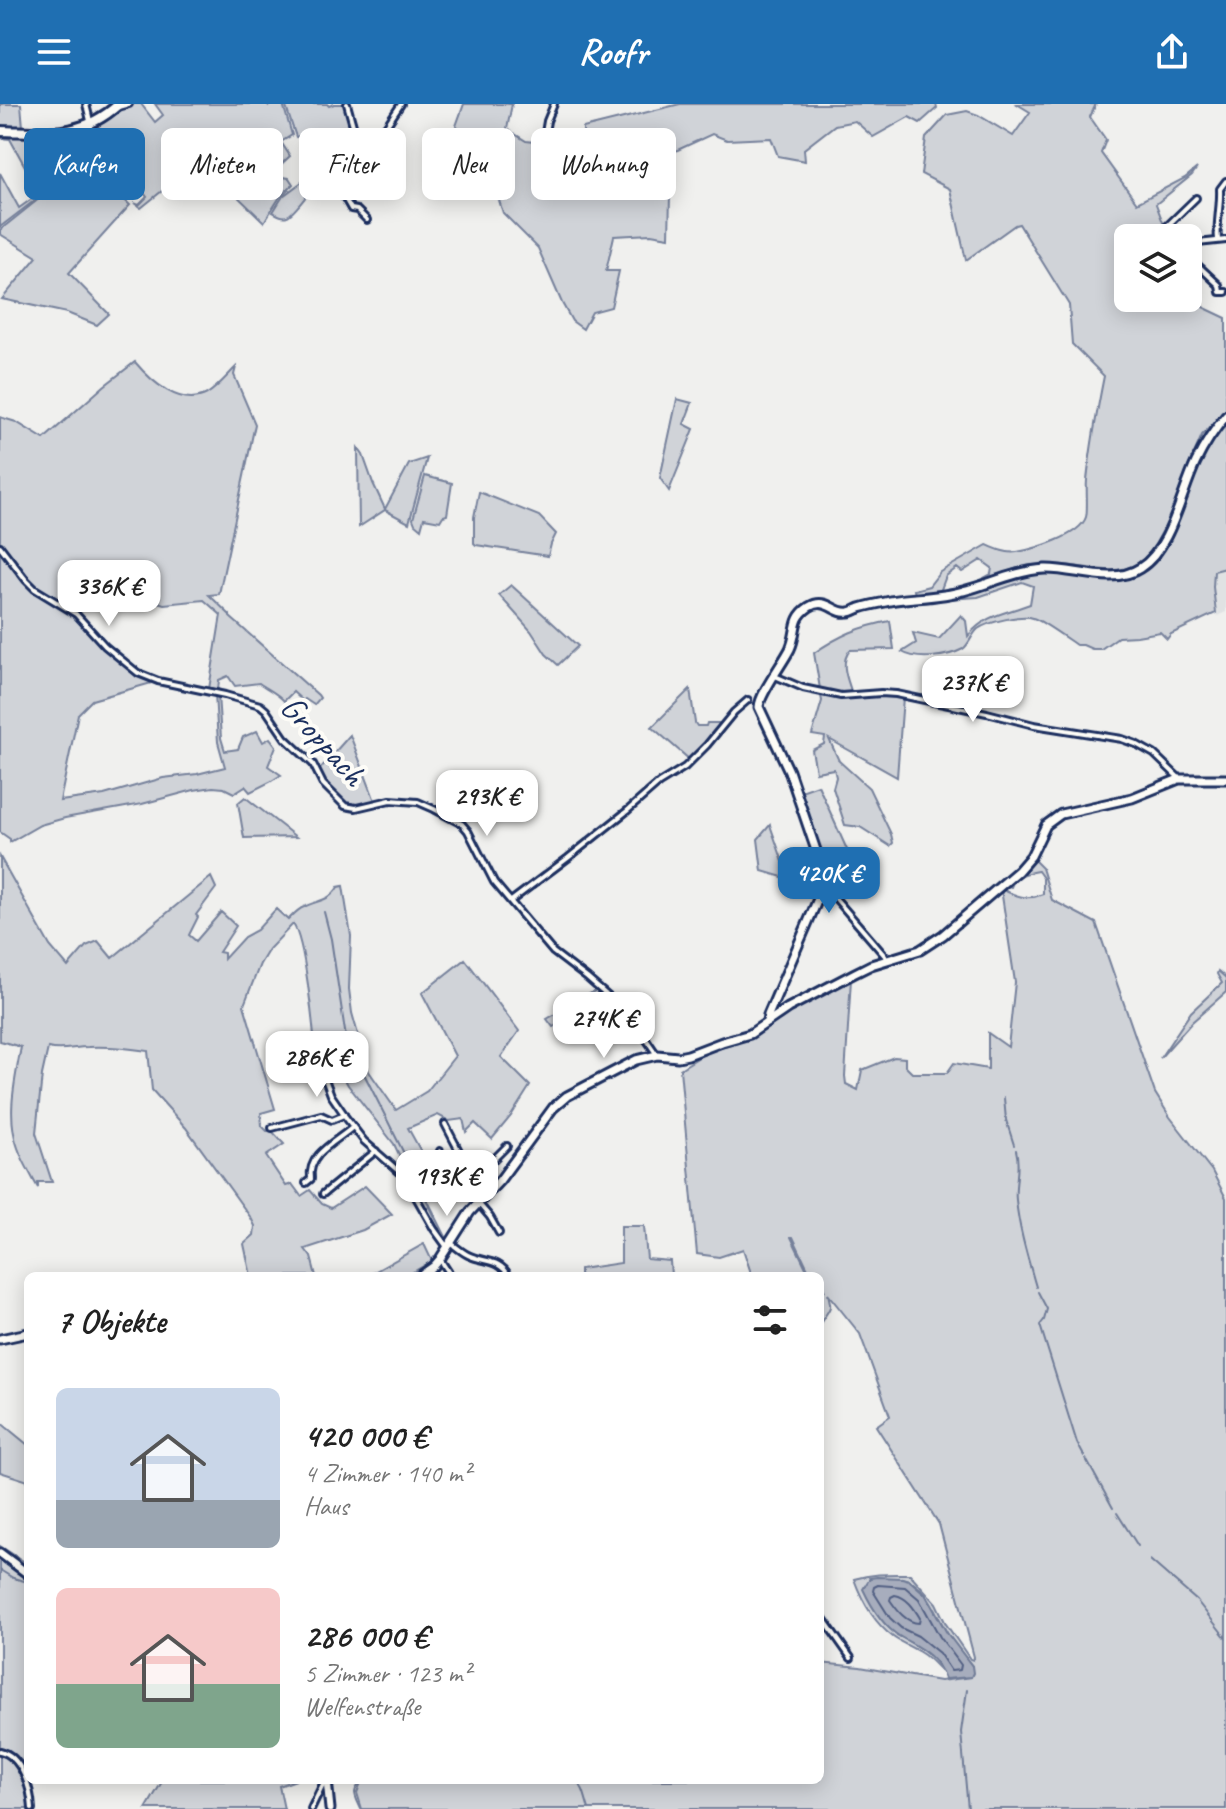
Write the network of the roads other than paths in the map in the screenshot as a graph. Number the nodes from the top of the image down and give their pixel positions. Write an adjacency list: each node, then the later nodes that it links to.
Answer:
1 (86, 104): 7 (street)
2 (129, 104): 6 (street)
3 (347, 104): 9 (street)
4 (401, 104): 10 (street)
5 (554, 104): 11 (street)
6 (117, 106): 7 (main road)
7 (90, 124): 8 (street); 12 (main road)
8 (90, 128)
9 (354, 128)
10 (384, 128)
11 (546, 128)
12 (0, 131)
13 (1226, 181): 18 (street)
14 (1196, 198): 17 (street)
15 (346, 200): 16 (street)
16 (367, 220)
17 (1169, 224)
18 (1218, 240): 19 (street); 20 (street)
19 (1226, 240)
20 (1202, 242)
21 (1202, 269): 22 (street)
22 (1226, 292)
23 (1226, 416): 25 (street)
24 (0, 546): 30 (street, Groppach)
25 (775, 676): 27 (street); 29 (street)
26 (748, 700): 30 (street)
27 (1179, 779): 28 (street); 31 (street)
28 (1226, 779)
29 (824, 885): 31 (street); 32 (street)
30 (511, 901): 33 (street)
31 (886, 960): 32 (street)
32 (767, 1022): 33 (street)
33 (657, 1055): 45 (street)
34 (322, 1071): 35 (street)
35 (344, 1115): 37 (street); 38 (street)
36 (445, 1124): 42 (street)
37 (353, 1127): 40 (street); 43 (street)
38 (272, 1128)
39 (507, 1146): 42 (street)
40 (376, 1151): 44 (street); 47 (street)
41 (440, 1151): 42 (street)
42 (472, 1176): 45 (street)
43 (306, 1183)
44 (323, 1194)
45 (480, 1200): 46 (street); 47 (street)
46 (499, 1233)
47 (449, 1245): 48 (street); 51 (street)
48 (440, 1259): 49 (street); 50 (street)
49 (426, 1272)
50 (448, 1272)
51 (506, 1272)
52 (24, 1334): 53 (street)
53 (0, 1339)
54 (0, 1553): 55 (street)
55 (24, 1571)
56 (824, 1620): 57 (street)
57 (851, 1658)
58 (0, 1751): 59 (street)
59 (24, 1777)
60 (28, 1784): 63 (street)
61 (323, 1784): 64 (street)
62 (326, 1784): 65 (street)
63 (32, 1809)
64 (311, 1809)
65 (330, 1809)

